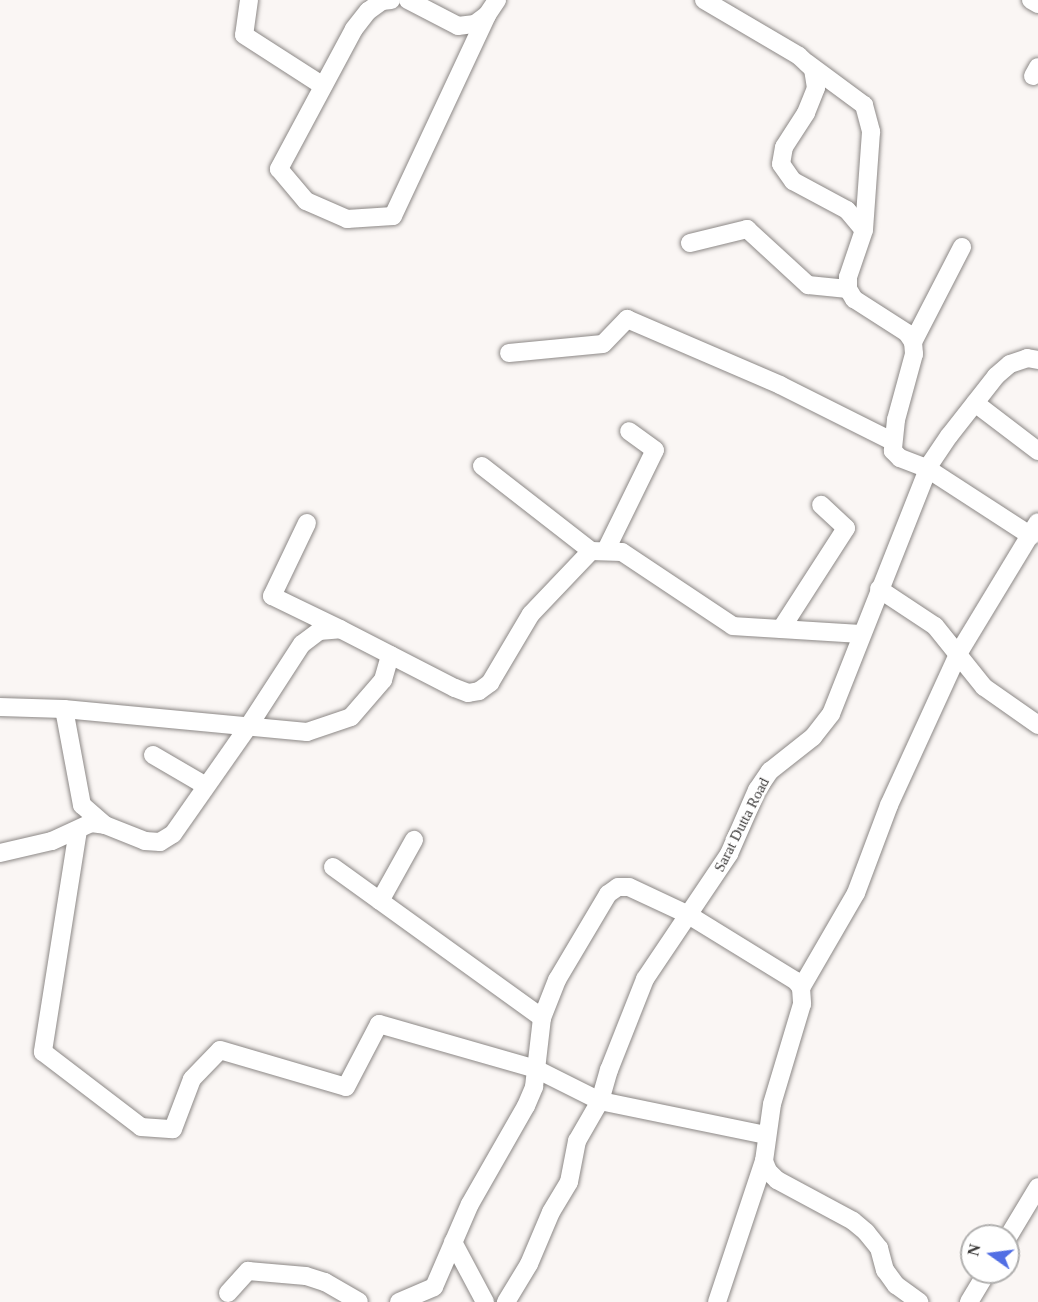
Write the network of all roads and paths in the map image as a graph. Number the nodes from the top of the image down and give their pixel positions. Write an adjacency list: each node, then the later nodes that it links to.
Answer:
1 (249, 0): 9 (street)
2 (391, 0): 9 (street)
3 (408, 0): 7 (street)
4 (704, 0): 8 (street)
5 (1031, 0): 6 (street)
6 (1038, 4)
7 (492, 8): 9 (street)
8 (799, 56): 10 (street); 10 (street)
9 (323, 87)
10 (864, 230): 13 (street)
11 (690, 243): 13 (street)
12 (962, 247): 14 (street)
13 (848, 289): 14 (street)
14 (913, 342): 19 (street)
15 (509, 353): 19 (street)
16 (1038, 360): 17 (street, Sarat Dutta Road)
17 (975, 403): 20 (street); 22 (street, Sarat Dutta Road)
18 (629, 431): 26 (street)
19 (892, 441): 22 (street)
20 (1038, 451)
21 (482, 466): 26 (street)
22 (928, 469): 25 (street); 27 (street, Sarat Dutta Road)
23 (821, 505): 29 (street)
24 (307, 523): 28 (street)
25 (1034, 529): 31 (street)
26 (599, 550): 29 (street); 32 (street)
27 (879, 589): 30 (street, Sarat Dutta Road); 31 (street)
28 (340, 629): 32 (street); 36 (street)
29 (781, 629): 30 (street)
30 (860, 634): 45 (street, Sarat Dutta Road)
31 (958, 654): 35 (street); 46 (street)
32 (390, 655): 36 (street)
33 (0, 707): 34 (street)
34 (64, 709): 36 (street); 39 (street)
35 (1038, 725)
36 (248, 727): 38 (street)
37 (153, 755): 38 (street)
38 (206, 786): 39 (street)
39 (105, 825): 40 (street)
40 (78, 830): 42 (street); 48 (street)
41 (414, 840): 44 (street)
42 (0, 853)
43 (333, 867): 44 (street)
44 (380, 901): 47 (street)
45 (687, 914): 46 (street); 47 (street); 49 (street, Sarat Dutta Road)
46 (801, 988): 50 (street)
47 (542, 1018): 48 (street)
48 (536, 1069): 49 (street); 54 (street)
49 (600, 1101): 50 (street); 60 (street, Sarat Dutta Road)
50 (766, 1135): 51 (street)
51 (764, 1161): 61 (street); 62 (street)
52 (1038, 1187): 53 (street)
53 (1016, 1224)
54 (453, 1242): 58 (street); 59 (street)
55 (980, 1284): 63 (street)
56 (228, 1293): 57 (street)
57 (359, 1302)
58 (399, 1302)
59 (485, 1302)
60 (506, 1302)
61 (717, 1302)
62 (919, 1302)
63 (969, 1302)

